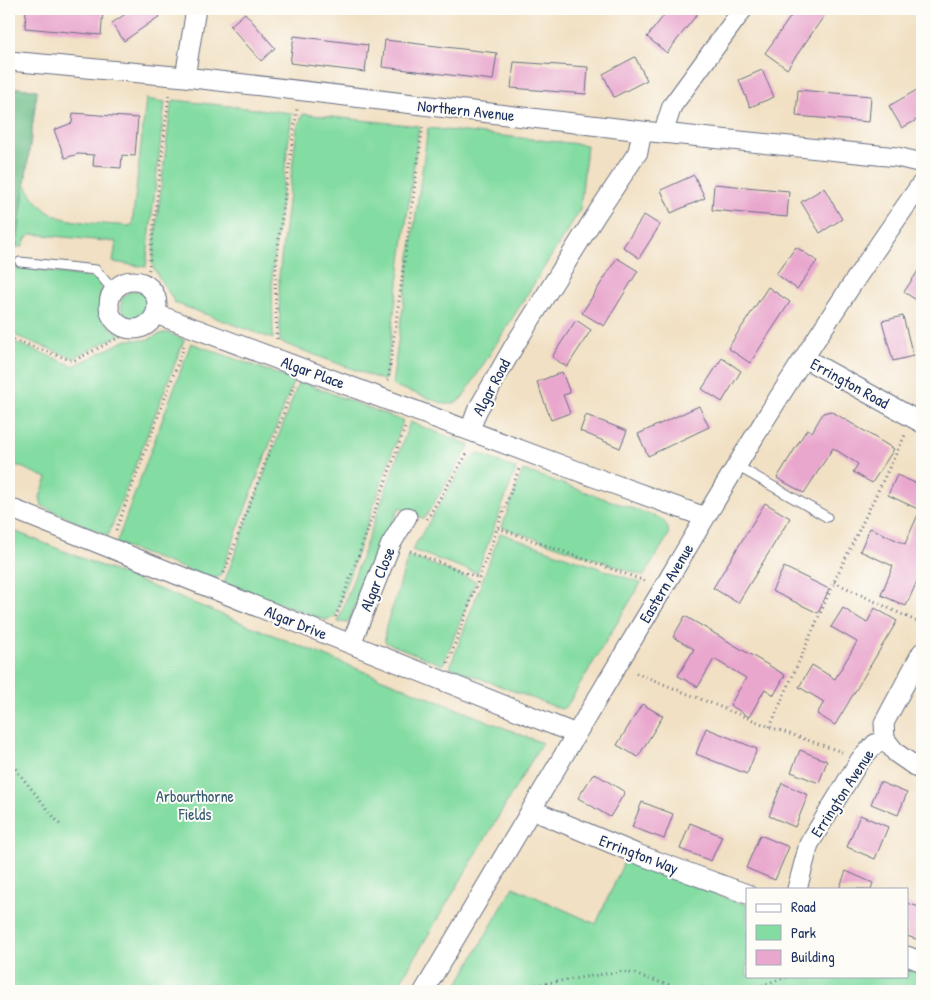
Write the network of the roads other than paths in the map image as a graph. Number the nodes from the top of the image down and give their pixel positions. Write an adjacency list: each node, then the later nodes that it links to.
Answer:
1 (196, 9): 4 (street)
2 (743, 9): 6 (street)
3 (9, 61): 4 (street, Northern Avenue)
4 (178, 77): 5 (street, Northern Avenue)
5 (642, 131): 6 (street, Northern Avenue); 14 (street, Algar Road)
6 (665, 133): 7 (street, Northern Avenue)
7 (922, 163)
8 (922, 183): 12 (street, Eastern Avenue)
9 (20, 262): 10 (lane)
10 (113, 293): 11 (street); 11 (street)
11 (156, 314): 14 (street, Algar Place)
12 (804, 358): 13 (street, Errington Road); 15 (street, Eastern Avenue)
13 (917, 420)
14 (474, 432): 17 (street, Algar Road)
15 (736, 466): 17 (street, Eastern Avenue); 19 (lane)
16 (15, 510): 20 (street, Algar Drive)
17 (705, 516): 22 (street, Eastern Avenue)
18 (407, 517): 20 (street, Algar Close)
19 (827, 517)
20 (351, 644): 22 (street, Algar Drive)
21 (922, 652): 23 (street, Errington Avenue)
22 (576, 734): 25 (street, Eastern Avenue)
23 (886, 739): 24 (street); 26 (street, Errington Avenue)
24 (922, 771)
25 (532, 810): 27 (street, Errington Way); 30 (street, Eastern Avenue)
26 (797, 888)
27 (746, 894)
28 (908, 956): 29 (street)
29 (922, 962)
30 (424, 991)

